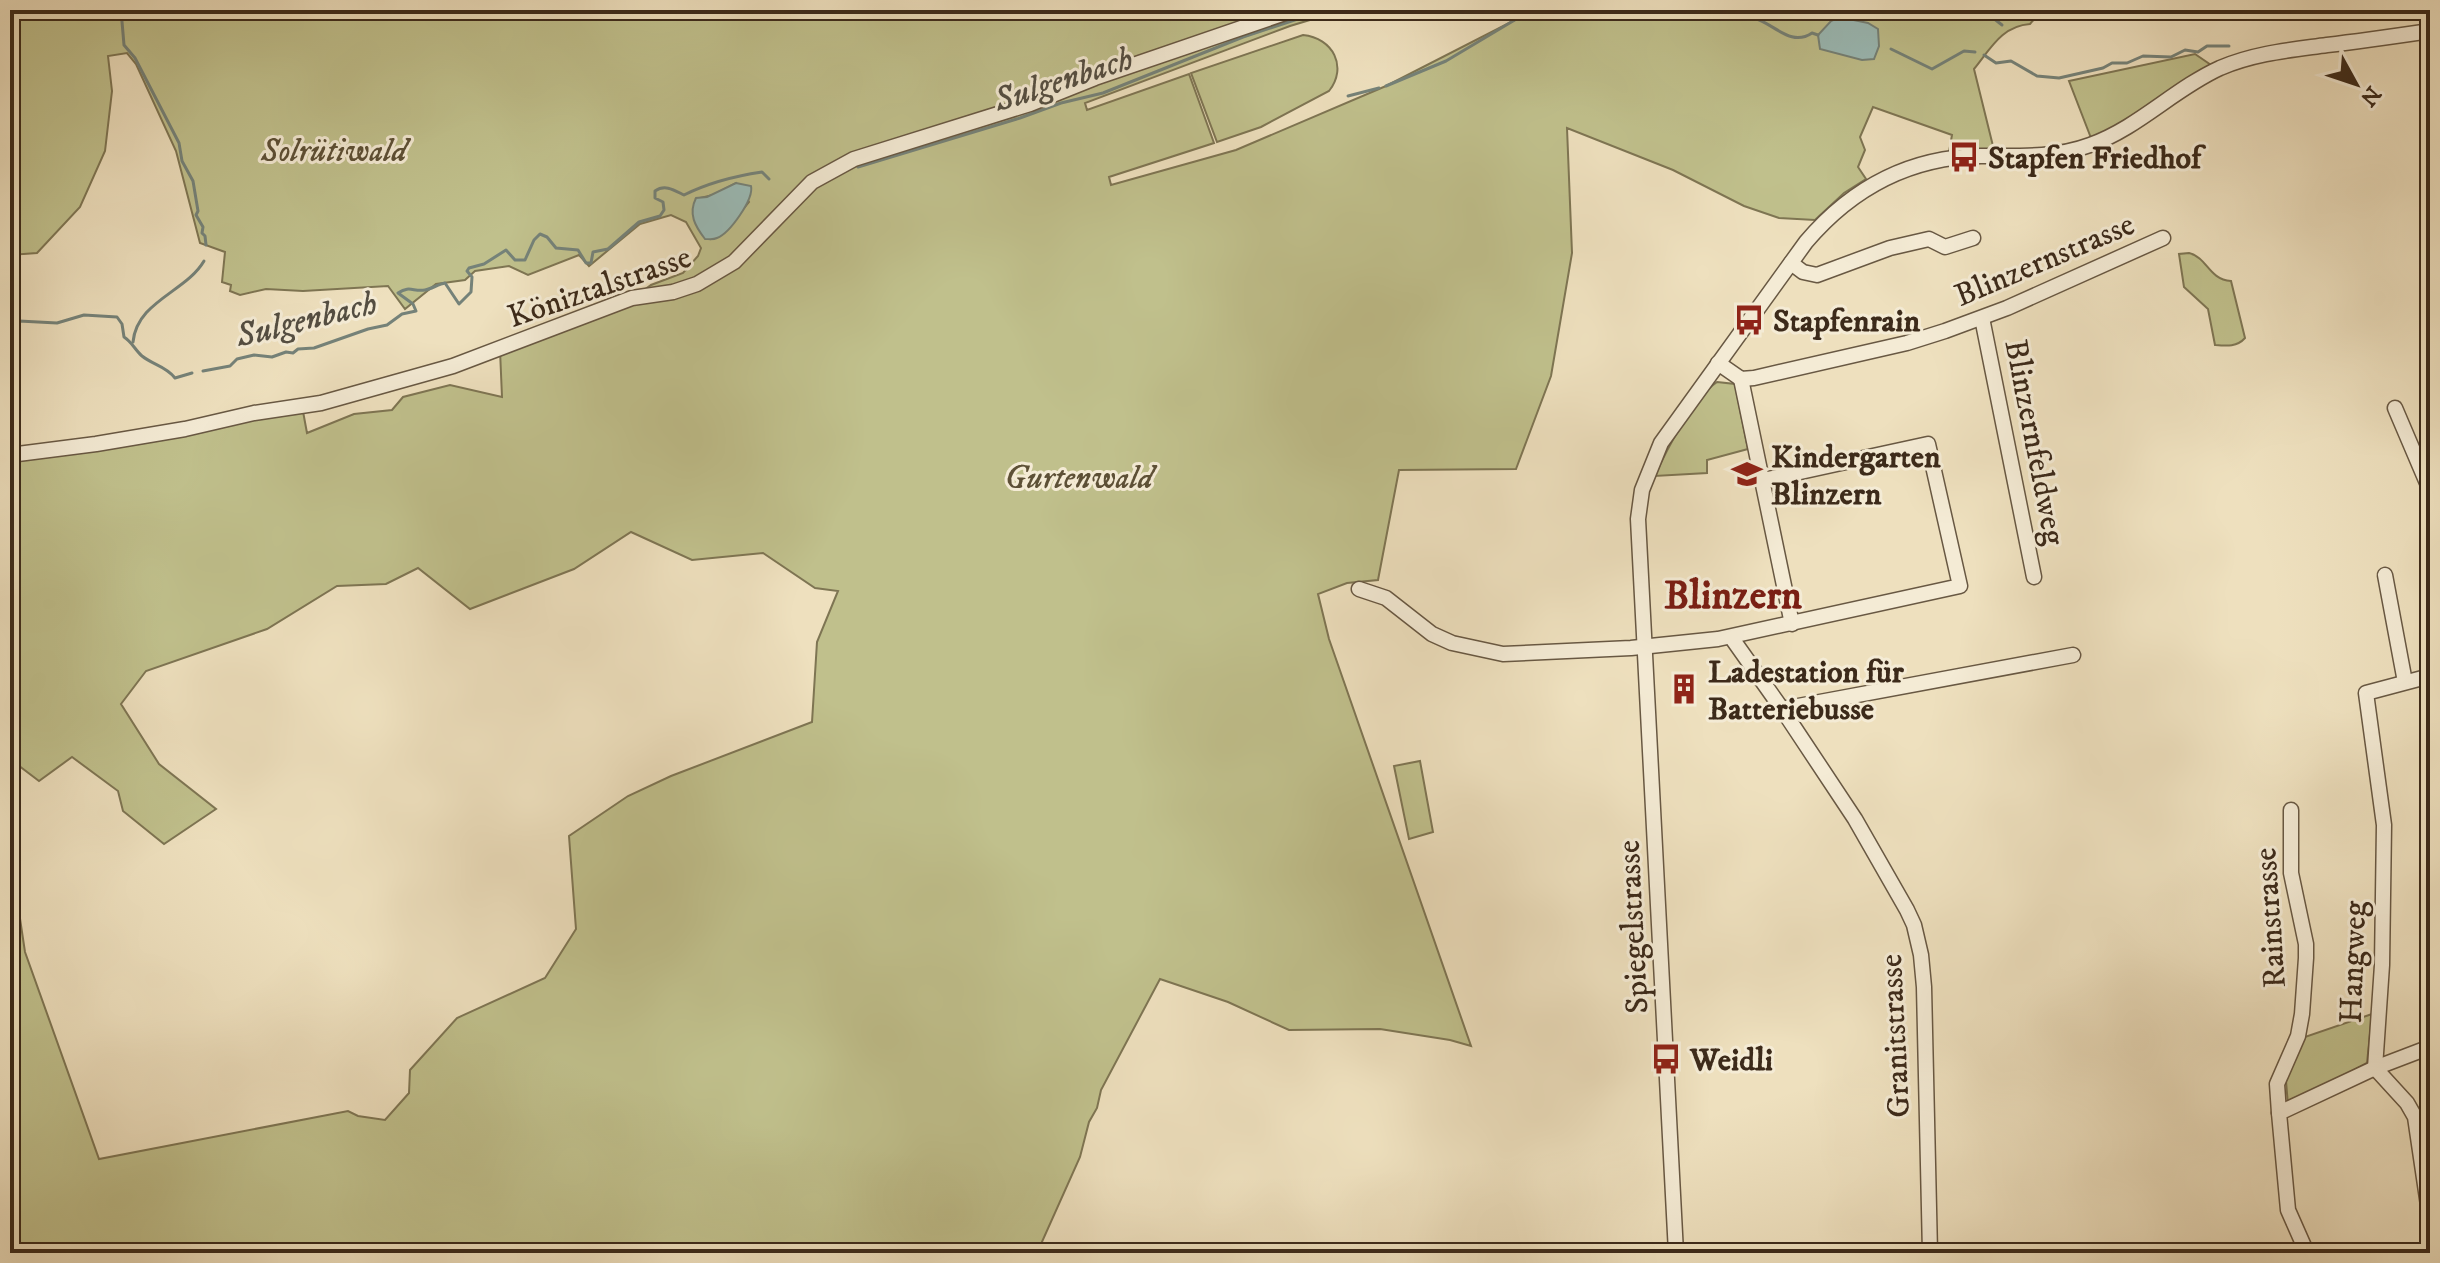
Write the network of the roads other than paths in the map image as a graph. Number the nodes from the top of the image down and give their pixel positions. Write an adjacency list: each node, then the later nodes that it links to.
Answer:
1 (1294, 10): 10 (street, Köniztalstrasse)
2 (2430, 31): 5 (street, Spiegelstrasse)
3 (1973, 238): 5 (street)
4 (2163, 238): 6 (street, Blinzernstrasse)
5 (1791, 263): 7 (street, Spiegelstrasse)
6 (1982, 318): 8 (street, Blinzernstrasse); 14 (street, Blinzernfeldweg)
7 (1718, 363): 8 (street); 18 (street, Spiegelstrasse)
8 (1741, 379): 11 (street)
9 (2395, 408): 12 (street)
10 (10, 455)
11 (1763, 480): 16 (street); 16 (street)
12 (2430, 490)
13 (2385, 575): 21 (street)
14 (2034, 577)
15 (1359, 589): 18 (street)
16 (1792, 624): 17 (street)
17 (1731, 637): 18 (street); 22 (street, Granitstrasse)
18 (1646, 646): 28 (street, Spiegelstrasse)
19 (2073, 655): 22 (street)
20 (2430, 676): 21 (street)
21 (2405, 682): 25 (street, Hangweg)
22 (1782, 709): 29 (street, Granitstrasse)
23 (2291, 810): 26 (street, Rainstrasse)
24 (2430, 1047): 25 (street)
25 (2375, 1068): 26 (street); 27 (street, Hangweg)
26 (2279, 1113): 30 (street, Rainstrasse)
27 (2430, 1219)
28 (1676, 1253)
29 (1930, 1253)
30 (2307, 1253)

